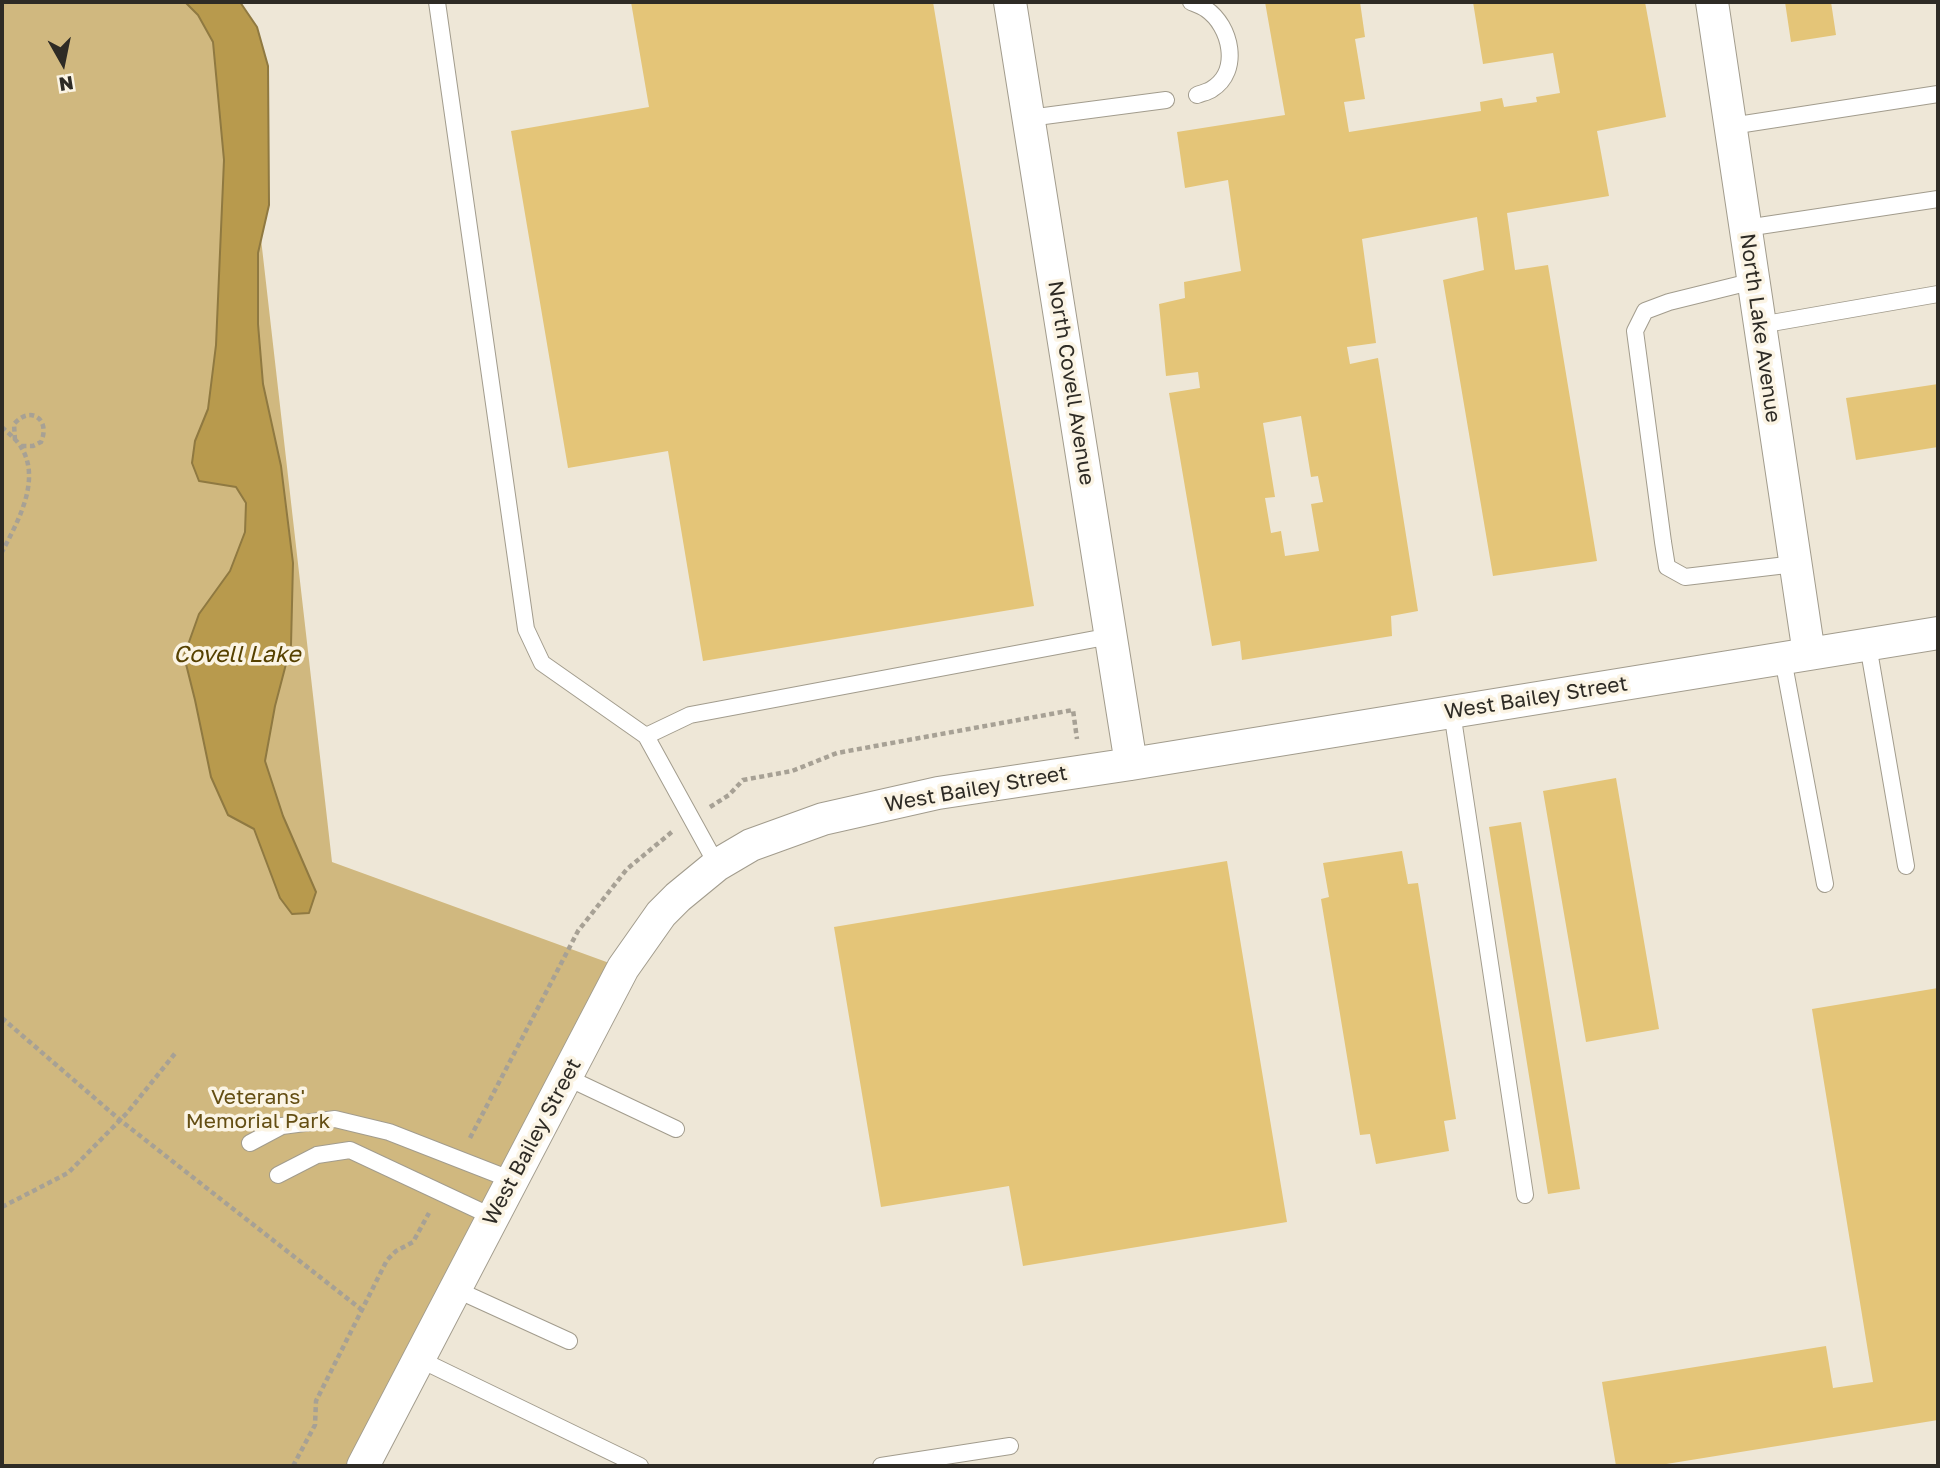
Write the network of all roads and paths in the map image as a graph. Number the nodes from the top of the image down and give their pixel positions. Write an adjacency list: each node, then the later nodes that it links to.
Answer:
1 (438, 2): 25 (lane)
2 (1010, 2): 8 (street, North Covell Avenue)
3 (1191, 2): 5 (lane)
4 (1712, 2): 9 (street, North Lake Avenue)
5 (1197, 94)
6 (1938, 94): 9 (lane)
7 (1167, 100): 8 (lane)
8 (1029, 118): 21 (street, North Covell Avenue)
9 (1731, 126): 11 (street, North Lake Avenue)
10 (1938, 199): 11 (lane)
11 (1746, 228): 12 (street, North Lake Avenue)
12 (1754, 281): 14 (street, North Lake Avenue); 19 (lane)
13 (1938, 294): 14 (lane)
14 (1760, 325): 19 (street, North Lake Avenue)
15 (2, 427): 16 (path)
16 (16, 441): 17 (path); 17 (path)
17 (21, 446): 18 (path)
18 (2, 552)
19 (1795, 564): 23 (street, North Lake Avenue)
20 (1938, 634): 22 (street, West Bailey Street)
21 (1111, 636): 25 (lane); 26 (street, North Covell Avenue)
22 (1868, 645): 23 (street, West Bailey Street); 28 (lane)
23 (1796, 657): 24 (street, West Bailey Street); 29 (lane)
24 (1452, 712): 26 (street, West Bailey Street); 38 (lane)
25 (646, 736): 27 (lane)
26 (1131, 764): 27 (street, West Bailey Street)
27 (717, 865): 32 (street, West Bailey Street)
28 (1906, 866)
29 (1825, 884)
30 (2, 1018): 33 (path)
31 (177, 1051): 33 (path)
32 (566, 1077): 34 (lane); 37 (street, West Bailey Street)
33 (120, 1120): 39 (path); 42 (path)
34 (676, 1129)
35 (250, 1143): 37 (lane)
36 (278, 1175): 40 (lane)
37 (512, 1180): 40 (street, West Bailey Street)
38 (1525, 1195)
39 (2, 1207)
40 (493, 1217): 41 (street, West Bailey Street)
41 (455, 1289): 43 (lane); 44 (street, West Bailey Street)
42 (362, 1310)
43 (569, 1341)
44 (419, 1359): 46 (street, West Bailey Street); 47 (lane)
45 (1010, 1446): 48 (lane)
46 (363, 1466)
47 (637, 1466)
48 (881, 1466)

